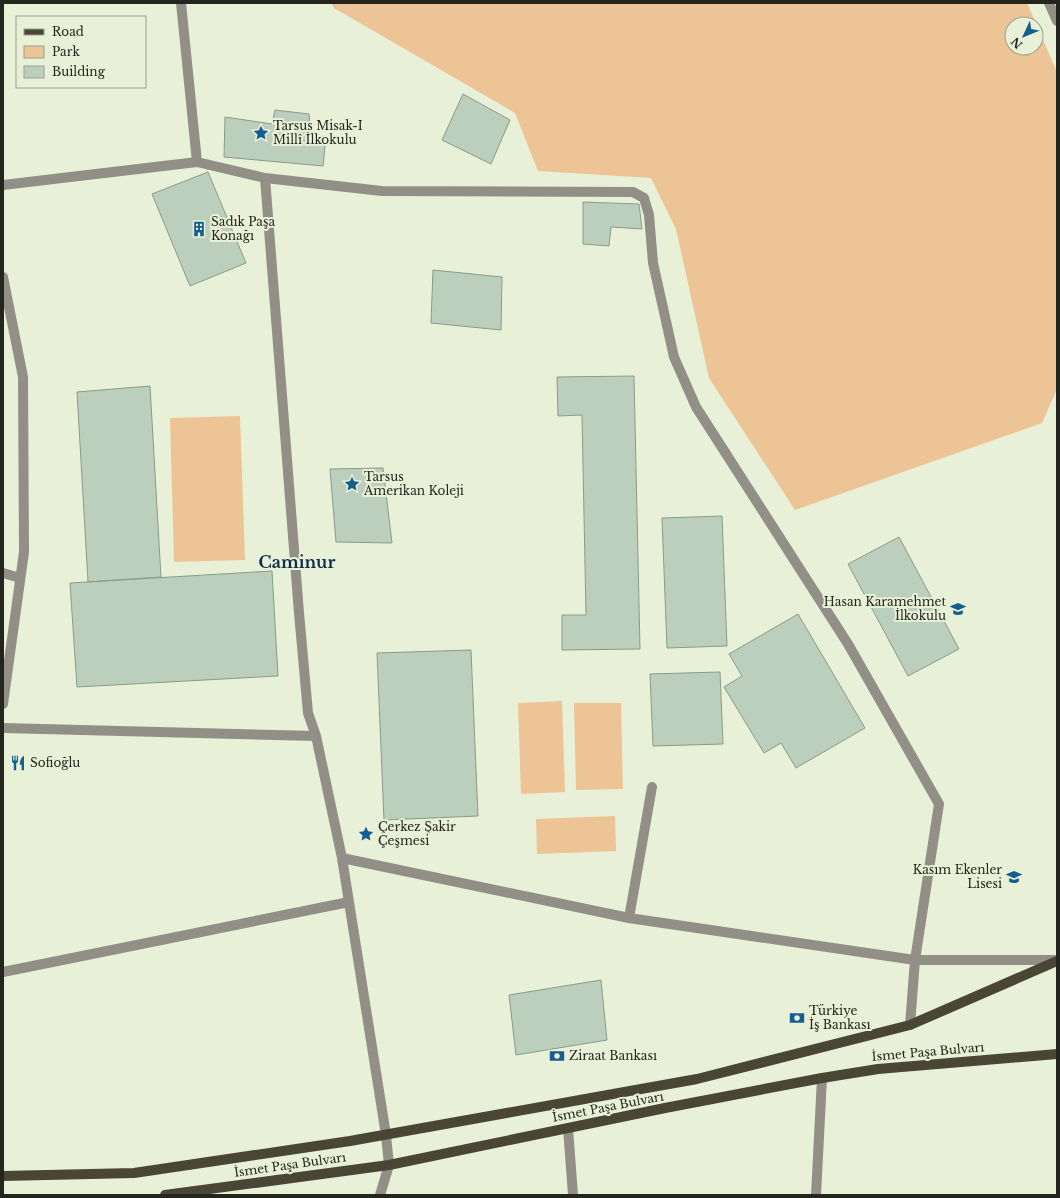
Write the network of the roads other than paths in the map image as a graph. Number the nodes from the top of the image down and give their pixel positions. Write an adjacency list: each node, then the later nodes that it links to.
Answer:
1 (181, 3): 4 (street)
2 (1049, 3): 3 (street)
3 (1057, 21)
4 (196, 162): 5 (street); 6 (street)
5 (265, 178): 12 (street); 17 (street)
6 (3, 185)
7 (3, 277): 9 (street)
8 (3, 574): 9 (street)
9 (20, 578): 10 (street)
10 (3, 704)
11 (3, 728): 12 (street)
12 (316, 736): 14 (street)
13 (652, 787): 16 (street)
14 (342, 858): 15 (street); 16 (street)
15 (349, 902): 19 (street); 24 (street)
16 (629, 918): 17 (street)
17 (915, 960): 18 (street); 20 (street)
18 (1057, 960): 20 (main road)
19 (3, 972)
20 (910, 1025): 24 (main road)
21 (1057, 1054): 22 (main road, İsmet Paşa Bulvarı)
22 (822, 1078): 23 (main road, İsmet Paşa Bulvarı); 30 (street)
23 (568, 1128): 25 (main road, İsmet Paşa Bulvarı); 29 (street)
24 (386, 1135): 25 (street); 26 (main road)
25 (389, 1165): 27 (main road, İsmet Paşa Bulvarı); 28 (street)
26 (3, 1176)
27 (165, 1195)
28 (380, 1195)
29 (573, 1195)
30 (816, 1195)

